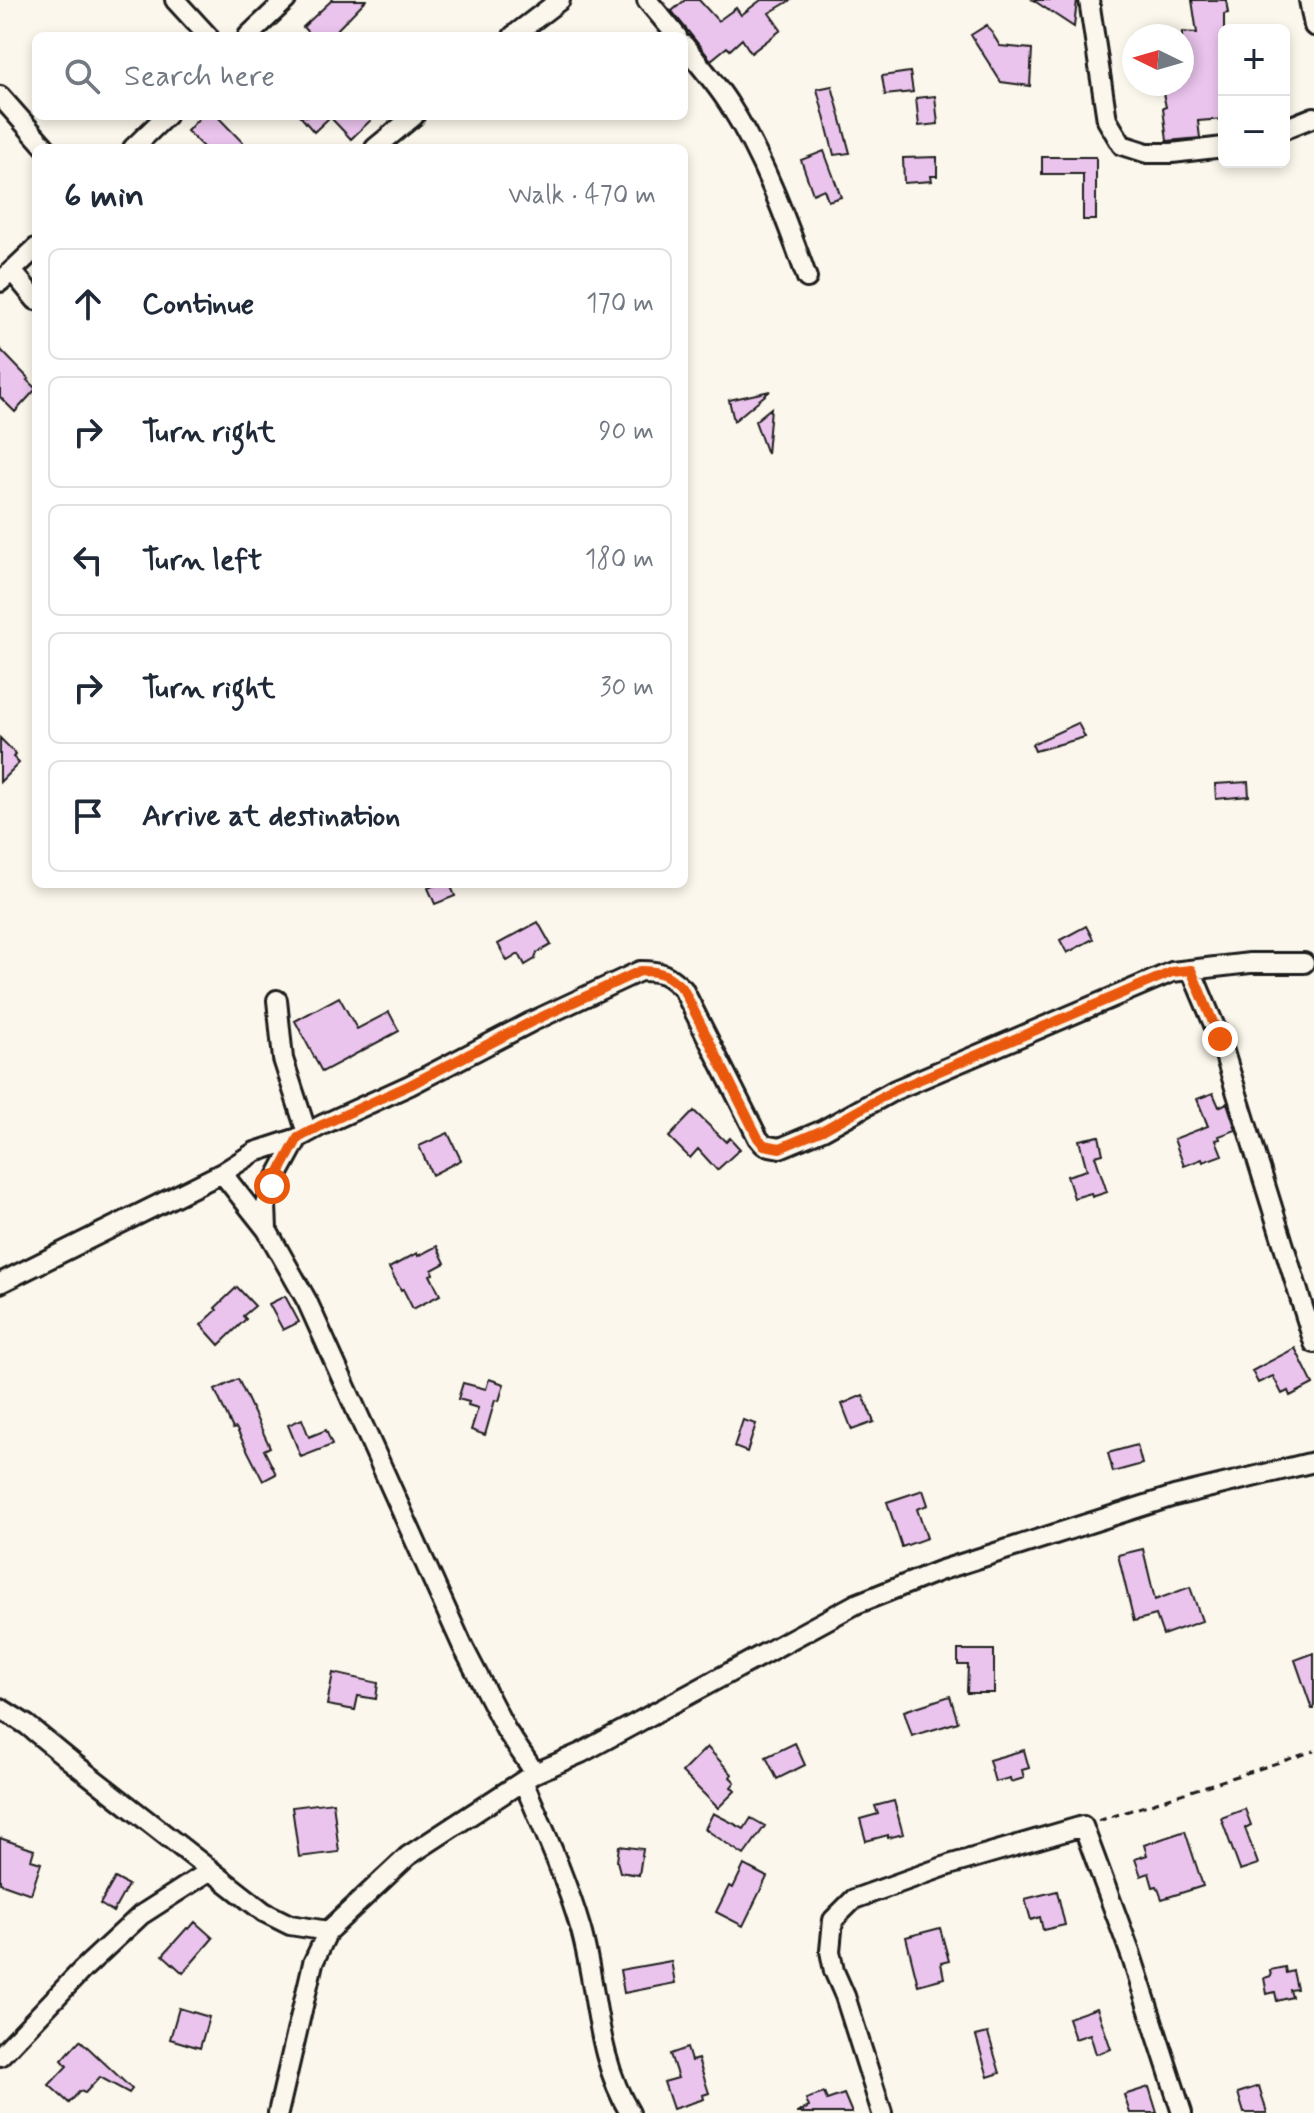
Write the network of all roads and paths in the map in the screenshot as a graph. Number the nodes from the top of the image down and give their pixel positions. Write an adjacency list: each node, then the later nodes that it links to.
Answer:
1 (175, 0): 8 (street)
2 (286, 0): 9 (street)
3 (560, 0): 10 (street)
4 (647, 0): 11 (street)
5 (1089, 0): 21 (street)
6 (1309, 0): 7 (street)
7 (1314, 23)
8 (204, 32)
9 (252, 32)
10 (518, 32)
11 (674, 32)
12 (688, 50): 24 (street)
13 (0, 96): 18 (street)
14 (1314, 117): 17 (street)
15 (162, 120): 19 (street)
16 (409, 120): 20 (street)
17 (1290, 127)
18 (42, 144)
19 (137, 144)
20 (380, 144)
21 (1218, 148)
22 (32, 252): 23 (street)
23 (6, 276): 25 (street)
24 (807, 278)
25 (32, 297)
26 (1304, 963): 27 (street)
27 (1191, 970): 29 (street); 33 (street)
28 (277, 1000): 29 (street)
29 (303, 1135): 30 (street); 31 (street)
30 (222, 1173): 31 (street); 32 (street)
31 (267, 1230): 37 (street)
32 (0, 1283)
33 (1314, 1343)
34 (1314, 1462): 37 (street)
35 (0, 1708): 39 (street)
36 (1314, 1751): 38 (path)
37 (529, 1777): 40 (street); 43 (street)
38 (1083, 1826): 44 (street); 45 (street)
39 (211, 1870): 40 (street); 41 (street)
40 (328, 1931): 42 (street)
41 (0, 2056)
42 (278, 2113)
43 (630, 2113)
44 (882, 2113)
45 (1182, 2113)

